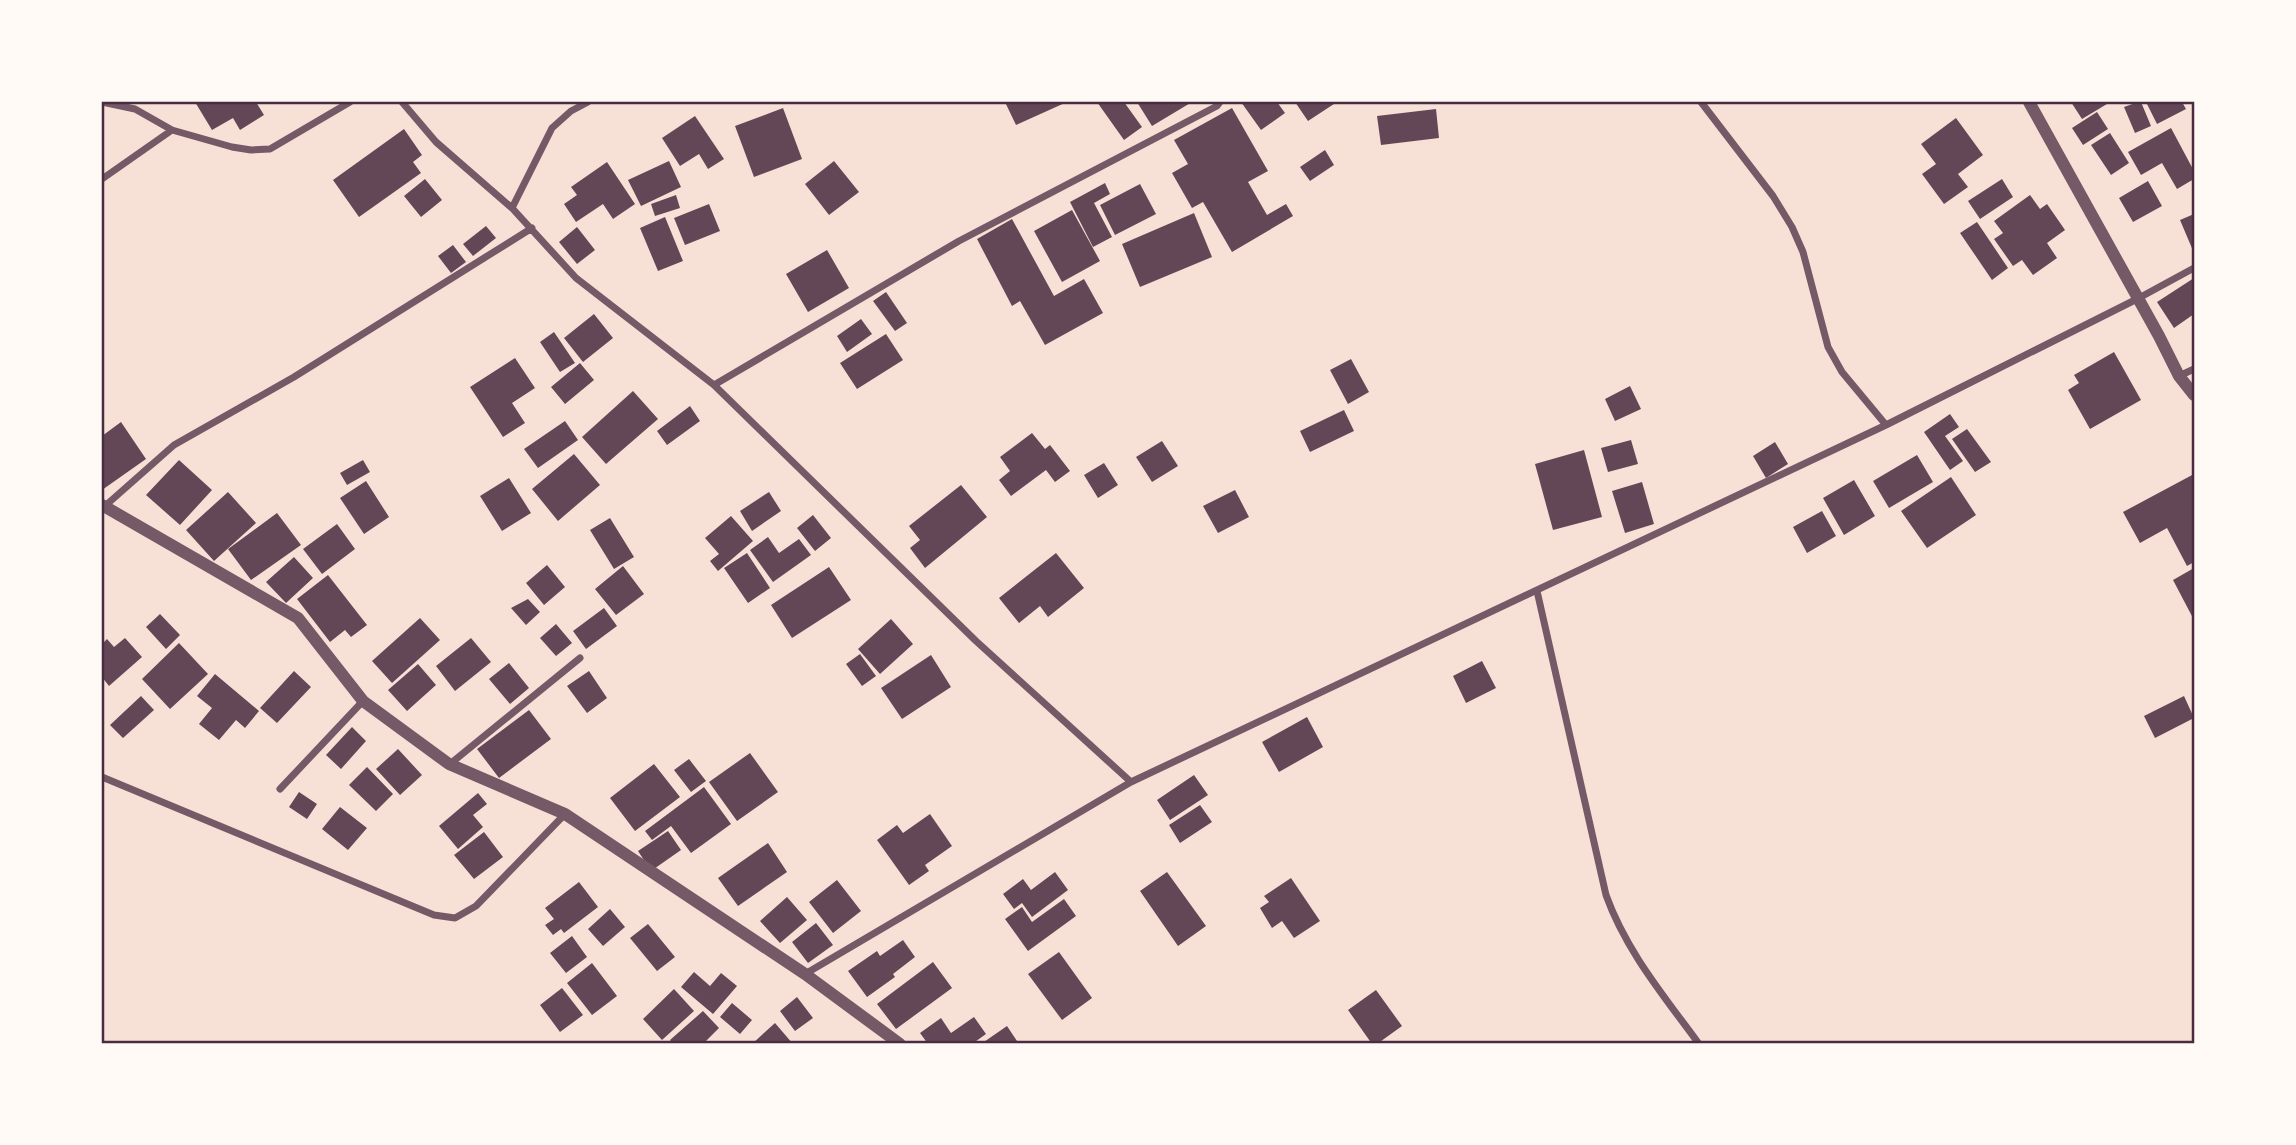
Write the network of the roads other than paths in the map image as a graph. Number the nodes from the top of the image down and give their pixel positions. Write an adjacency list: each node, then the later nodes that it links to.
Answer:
1 (102, 102): 8 (street)
2 (350, 102): 8 (street)
3 (402, 102): 10 (street)
4 (588, 102): 10 (street)
5 (1220, 102): 16 (street)
6 (1700, 102): 18 (street)
7 (2029, 102): 13 (street)
8 (172, 130): 9 (street)
9 (102, 179)
10 (512, 208): 11 (street)
11 (532, 228): 16 (street); 19 (street)
12 (2194, 268): 13 (street)
13 (2137, 299): 15 (street); 18 (street)
14 (2194, 369): 15 (street)
15 (2179, 376): 17 (street)
16 (714, 385): 25 (street)
17 (2194, 395)
18 (1886, 425): 20 (street)
19 (103, 505): 22 (street)
20 (1536, 591): 25 (street); 30 (street)
21 (580, 658): 23 (street)
22 (363, 701): 23 (street); 26 (street)
23 (449, 764): 27 (street)
24 (102, 777): 27 (street)
25 (1131, 782): 28 (street)
26 (281, 789)
27 (565, 814): 28 (street)
28 (805, 974): 29 (street)
29 (900, 1044)
30 (1699, 1044)

